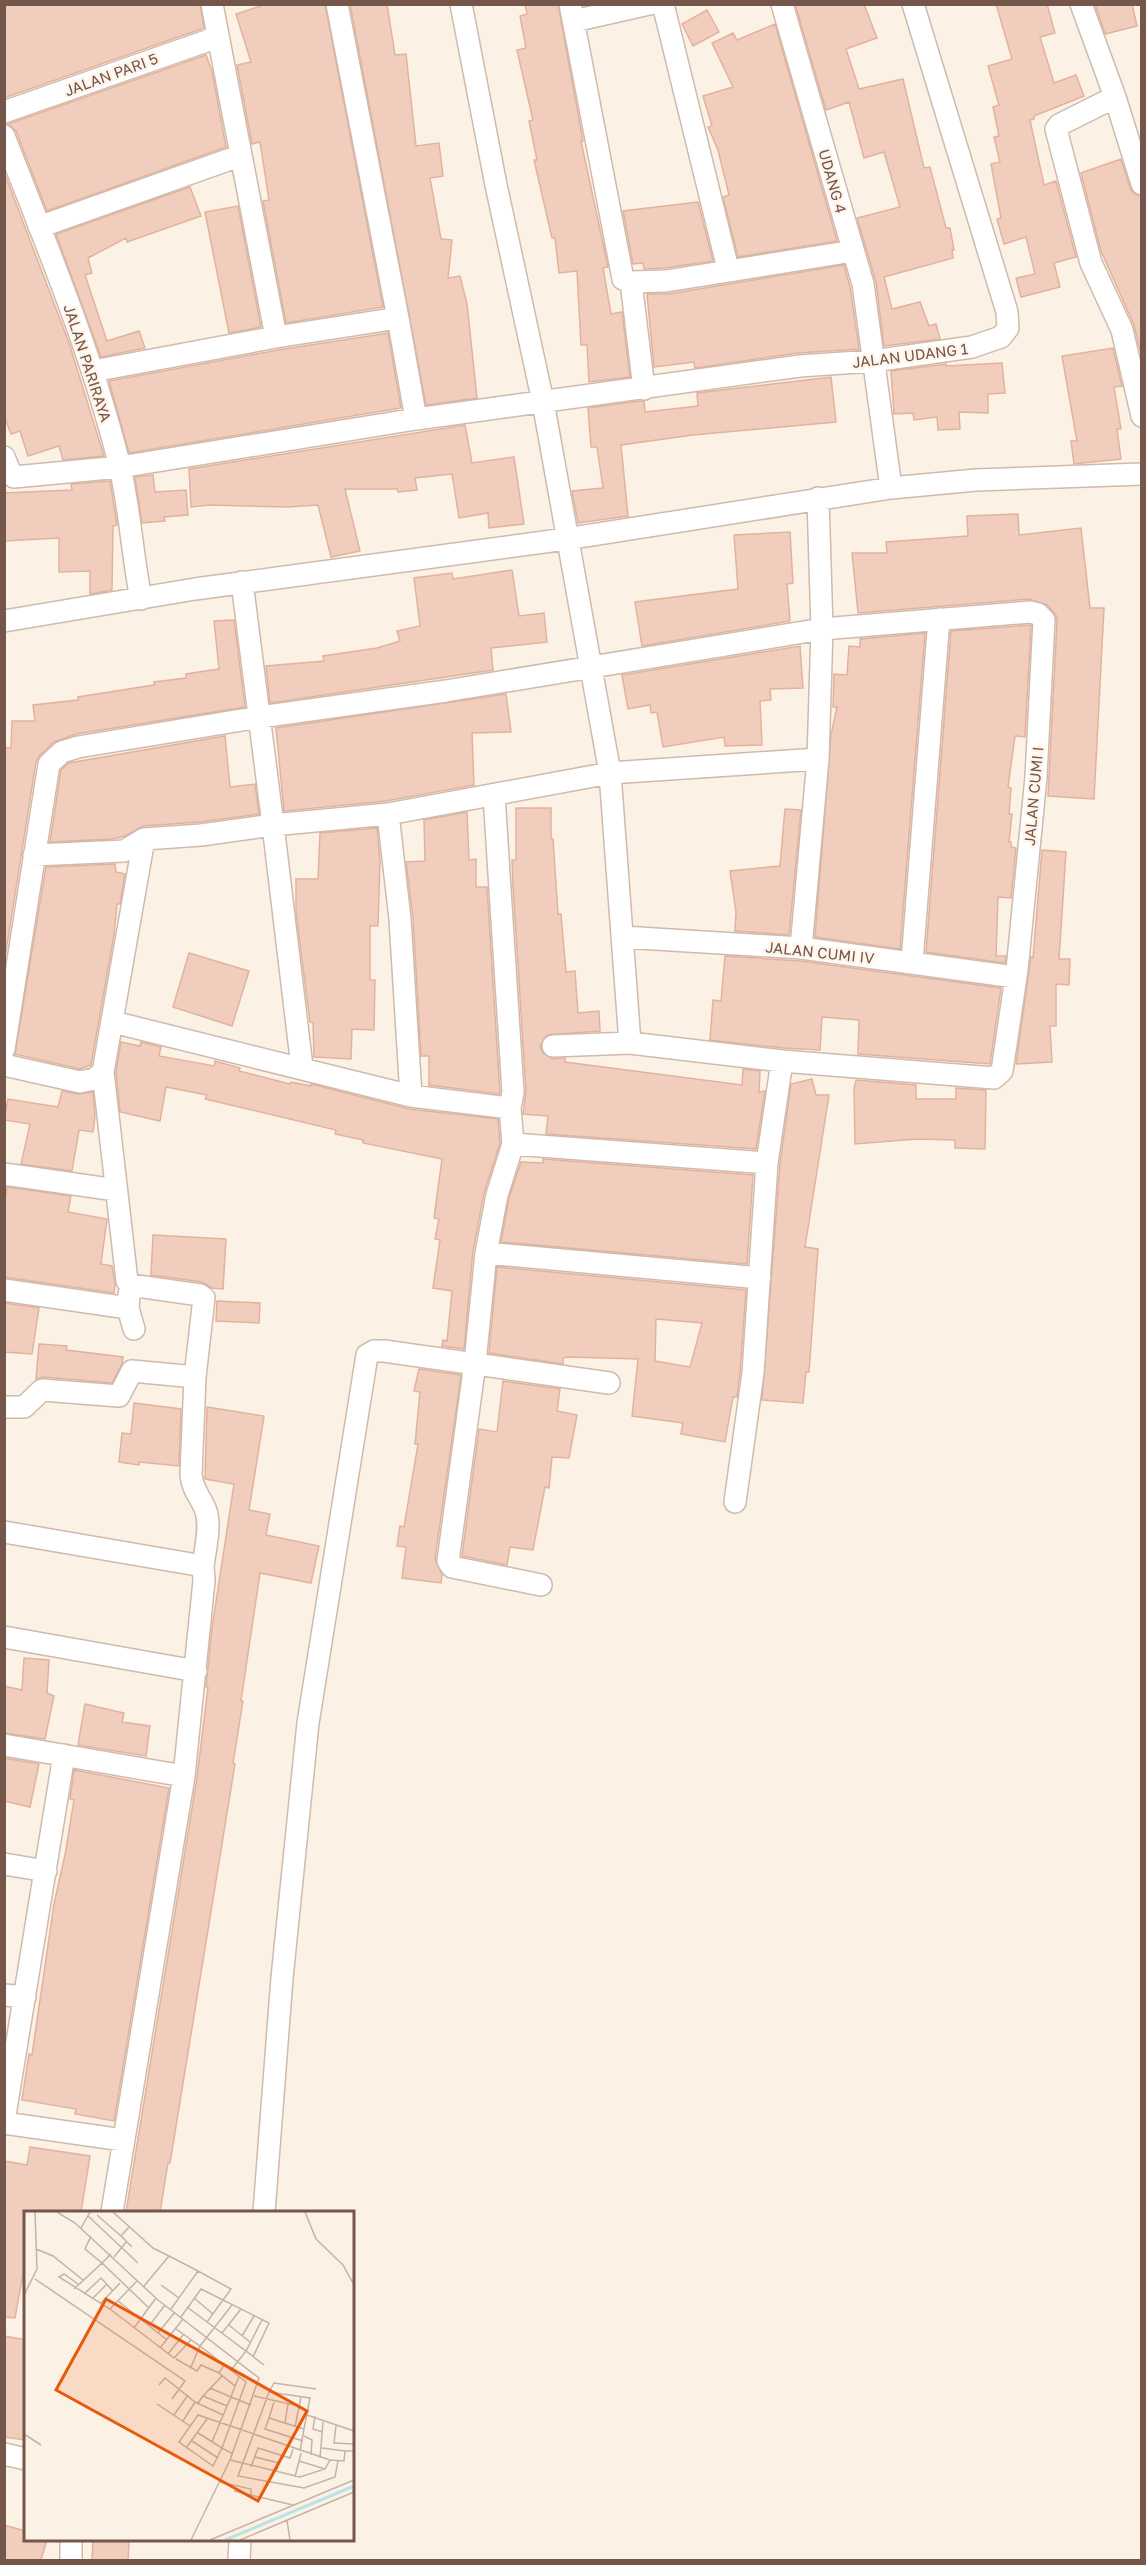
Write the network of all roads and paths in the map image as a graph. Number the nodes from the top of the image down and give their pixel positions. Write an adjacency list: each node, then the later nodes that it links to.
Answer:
1 (212, 4): 10 (street)
2 (338, 4): 20 (street)
3 (461, 4): 25 (street)
4 (649, 4): 9 (street)
5 (663, 4): 18 (street)
6 (782, 4): 17 (street, UDANG 4)
7 (913, 4): 22 (street, JALAN UDANG 1)
8 (1081, 4): 11 (street)
9 (572, 13): 19 (street)
10 (218, 37): 12 (street, JALAN PARI 5); 14 (street)
11 (1115, 97): 15 (street); 26 (street)
12 (4, 112)
13 (4, 136): 16 (street, JALAN PARIRAYA)
14 (239, 156): 16 (street); 21 (street)
15 (1142, 184)
16 (39, 227): 23 (street, JALAN PARIRAYA)
17 (853, 250): 18 (street); 22 (street, UDANG 4)
18 (728, 269): 19 (street)
19 (631, 282): 24 (street)
20 (398, 318): 21 (street); 27 (street)
21 (276, 337): 23 (street)
22 (873, 361): 24 (street, JALAN UDANG 1); 32 (street, UDANG 4)
23 (93, 371): 29 (street, JALAN PARIRAYA)
24 (644, 389): 25 (street, JALAN UDANG 1)
25 (543, 402): 27 (street, JALAN UDANG 1); 34 (street)
26 (1142, 416)
27 (416, 418): 29 (street, JALAN UDANG 1)
28 (4, 457): 31 (street)
29 (120, 467): 31 (street, JALAN UDANG 1); 36 (street, JALAN PARIRAYA)
30 (1142, 474): 32 (street)
31 (9, 479)
32 (891, 488): 33 (street)
33 (818, 498): 34 (street); 39 (street)
34 (566, 539): 35 (street); 40 (street)
35 (242, 582): 36 (street); 41 (street)
36 (141, 599): 38 (street)
37 (939, 619): 39 (street); 52 (street); 53 (street, JALAN CUMI I)
38 (4, 621)
39 (822, 629): 40 (street); 42 (street)
40 (590, 666): 41 (street); 43 (street)
41 (260, 717): 46 (street); 48 (street)
42 (818, 759): 43 (street); 50 (street)
43 (610, 773): 44 (street); 49 (street)
44 (494, 795): 45 (street); 63 (street)
45 (388, 814): 46 (street); 62 (street)
46 (273, 825): 47 (street); 60 (street)
47 (144, 839): 48 (street); 54 (street)
48 (34, 855): 51 (street)
49 (623, 938): 50 (street, JALAN CUMI IV); 55 (street)
50 (801, 948): 52 (street, JALAN CUMI IV)
51 (10, 962): 57 (street)
52 (912, 962): 53 (street, JALAN CUMI IV)
53 (1015, 976): 58 (street, JALAN CUMI I)
54 (113, 1022): 60 (street); 61 (street)
55 (630, 1043): 56 (street, JALAN CUMI I); 58 (street, JALAN CUMI I)
56 (553, 1046)
57 (4, 1049)
58 (782, 1062): 65 (street)
59 (4, 1065): 61 (street)
60 (302, 1067): 62 (street)
61 (104, 1072): 67 (street)
62 (411, 1096): 63 (street)
63 (510, 1108): 64 (street)
64 (513, 1144): 65 (street); 68 (street)
65 (767, 1162): 69 (street)
66 (4, 1174): 67 (street)
67 (116, 1190): 70 (street)
68 (486, 1253): 69 (street); 74 (street)
69 (760, 1278): 78 (street)
70 (130, 1285): 72 (street); 75 (street)
71 (4, 1290): 72 (street)
72 (128, 1308): 73 (street)
73 (134, 1329)
74 (476, 1363): 76 (street); 81 (street); 93 (street)
75 (195, 1377): 77 (street); 80 (street)
76 (609, 1383)
77 (4, 1407)
78 (735, 1502)
79 (4, 1532): 80 (street)
80 (203, 1566): 83 (street)
81 (541, 1585)
82 (4, 1637): 83 (street)
83 (196, 1671): 86 (street)
84 (4, 1745): 85 (street)
85 (64, 1755): 86 (street); 88 (street)
86 (184, 1776): 91 (street)
87 (4, 1864): 88 (street)
88 (46, 1871): 89 (street)
89 (15, 1996): 90 (street)
90 (4, 2122): 91 (street)
91 (123, 2140): 92 (street)
92 (112, 2211)
93 (264, 2211)
94 (4, 2454): 95 (street)
95 (24, 2459)
96 (71, 2541): 98 (street)
97 (240, 2541): 99 (street)
98 (71, 2560)
99 (239, 2560)

